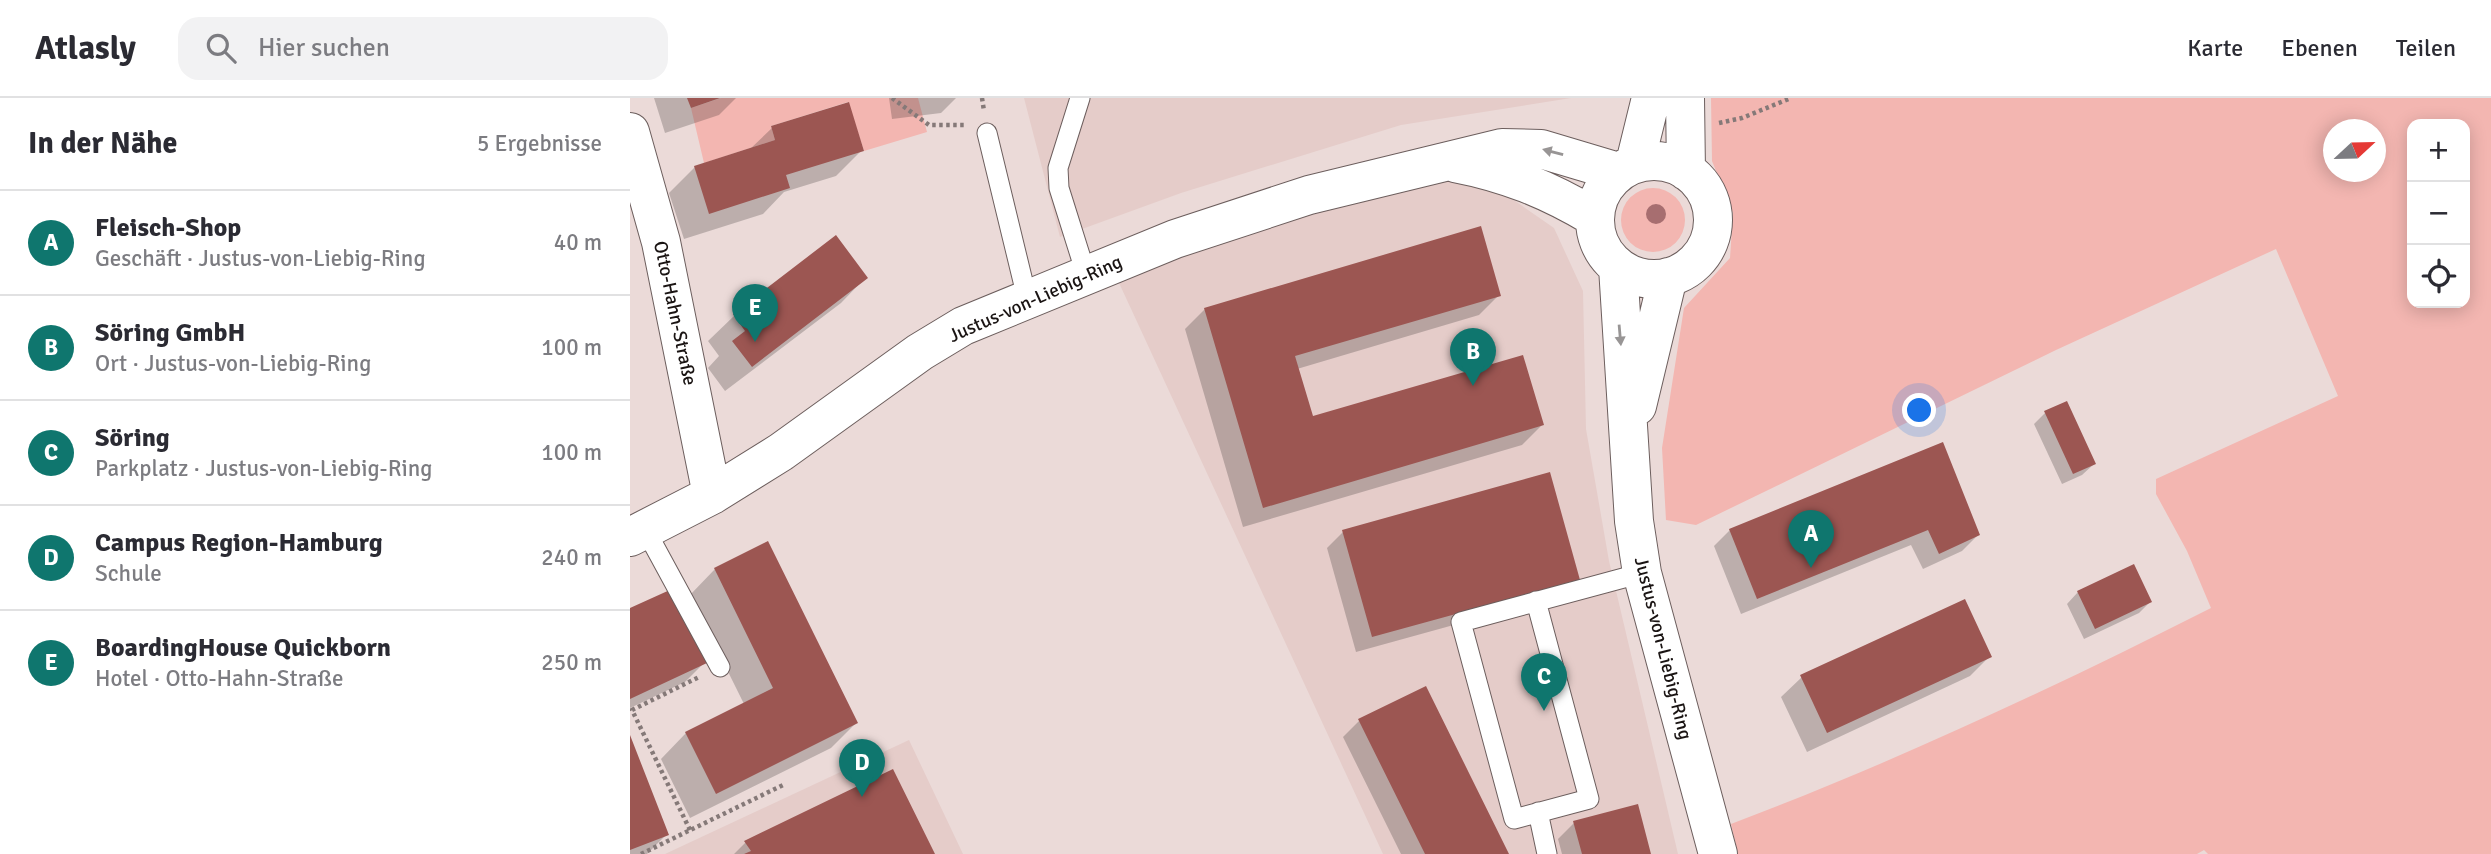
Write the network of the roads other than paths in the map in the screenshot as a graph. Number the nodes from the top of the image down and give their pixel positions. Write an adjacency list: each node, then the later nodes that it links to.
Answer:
1 (1080, 98): 11 (lane)
2 (1651, 98): 7 (street)
3 (1696, 112): 8 (street)
4 (981, 129): 13 (lane)
5 (630, 132): 15 (street, Otto-Hahn-Straße)
6 (1443, 161): 7 (street, Justus-von-Liebig-Ring, one-way to 6); 9 (street, Justus-von-Liebig-Ring); 11 (street, Justus-von-Liebig-Ring)
7 (1627, 168): 8 (street); 9 (street)
8 (1686, 171): 12 (street)
9 (1594, 217): 10 (street)
10 (1618, 267): 12 (street); 14 (street, Justus-von-Liebig-Ring, one-way to 14)
11 (1086, 274): 13 (street, Justus-von-Liebig-Ring)
12 (1668, 277): 14 (street, Justus-von-Liebig-Ring)
13 (1027, 298): 15 (street, Justus-von-Liebig-Ring)
14 (1629, 438): 17 (street, Justus-von-Liebig-Ring)
15 (712, 495): 16 (street, Justus-von-Liebig-Ring)
16 (637, 533): 19 (lane)
17 (1642, 573): 18 (lane); 22 (street, Justus-von-Liebig-Ring)
18 (1536, 601): 20 (lane); 20 (lane)
19 (720, 667)
20 (1538, 812): 21 (lane)
21 (1546, 854)
22 (1718, 854)

